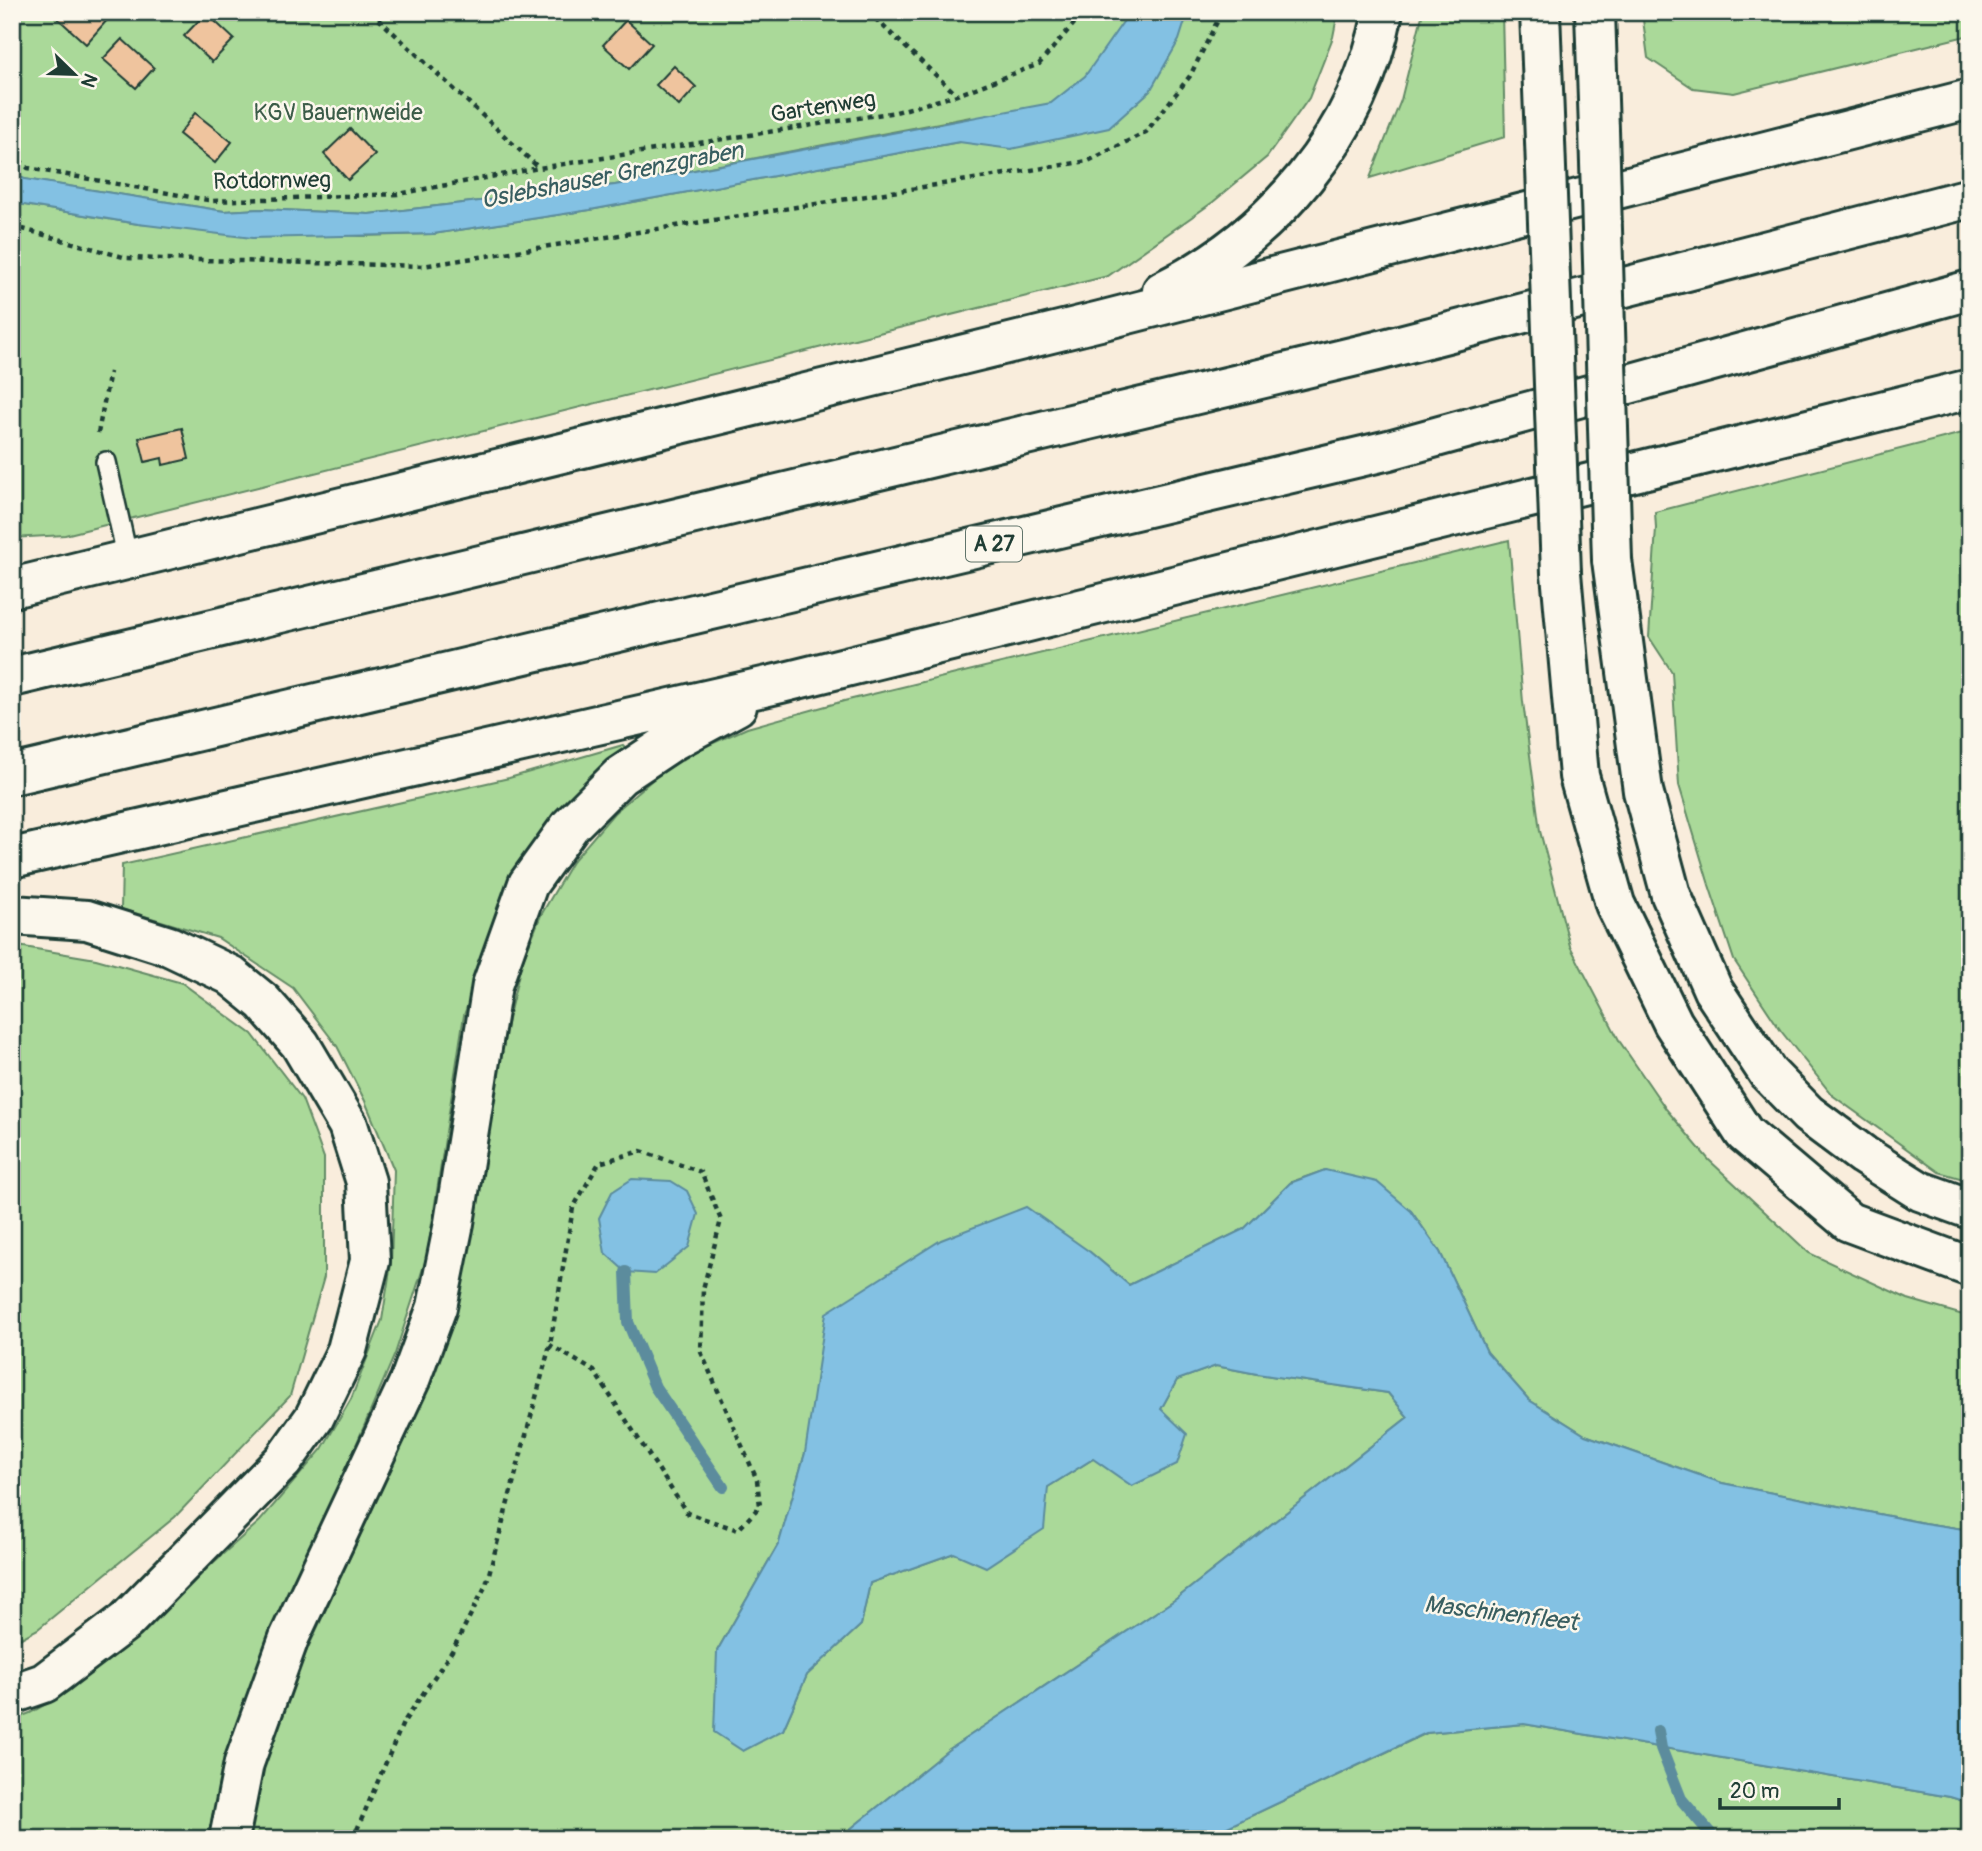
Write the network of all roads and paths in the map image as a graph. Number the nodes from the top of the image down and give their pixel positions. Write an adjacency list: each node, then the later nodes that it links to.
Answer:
1 (371, 12): 11 (path)
2 (868, 12): 8 (path)
3 (1084, 12): 8 (path, Gartenweg)
4 (1222, 12): 13 (path)
5 (1383, 12): 15 (highway)
6 (1540, 12): 28 (highway, bridge)
7 (1595, 12): 27 (highway, bridge)
8 (957, 95): 11 (path, Gartenweg)
9 (1970, 99): 15 (highway)
10 (12, 153): 11 (path, Rotdornweg)
11 (539, 167)
12 (1970, 198): 22 (highway)
13 (12, 226)
14 (1970, 290): 24 (highway, A 27)
15 (1101, 321): 19 (highway)
16 (110, 372): 18 (path)
17 (1968, 390): 23 (highway)
18 (106, 462): 19 (lane)
19 (122, 561): 20 (highway); 21 (highway)
20 (12, 564)
21 (12, 588)
22 (12, 677)
23 (781, 683): 25 (highway); 31 (highway)
24 (12, 775)
25 (12, 858)
26 (12, 915): 30 (highway)
27 (1970, 1209)
28 (1970, 1267)
29 (550, 1345): 29 (path); 32 (path)
30 (12, 1694)
31 (229, 1839)
32 (353, 1839)

